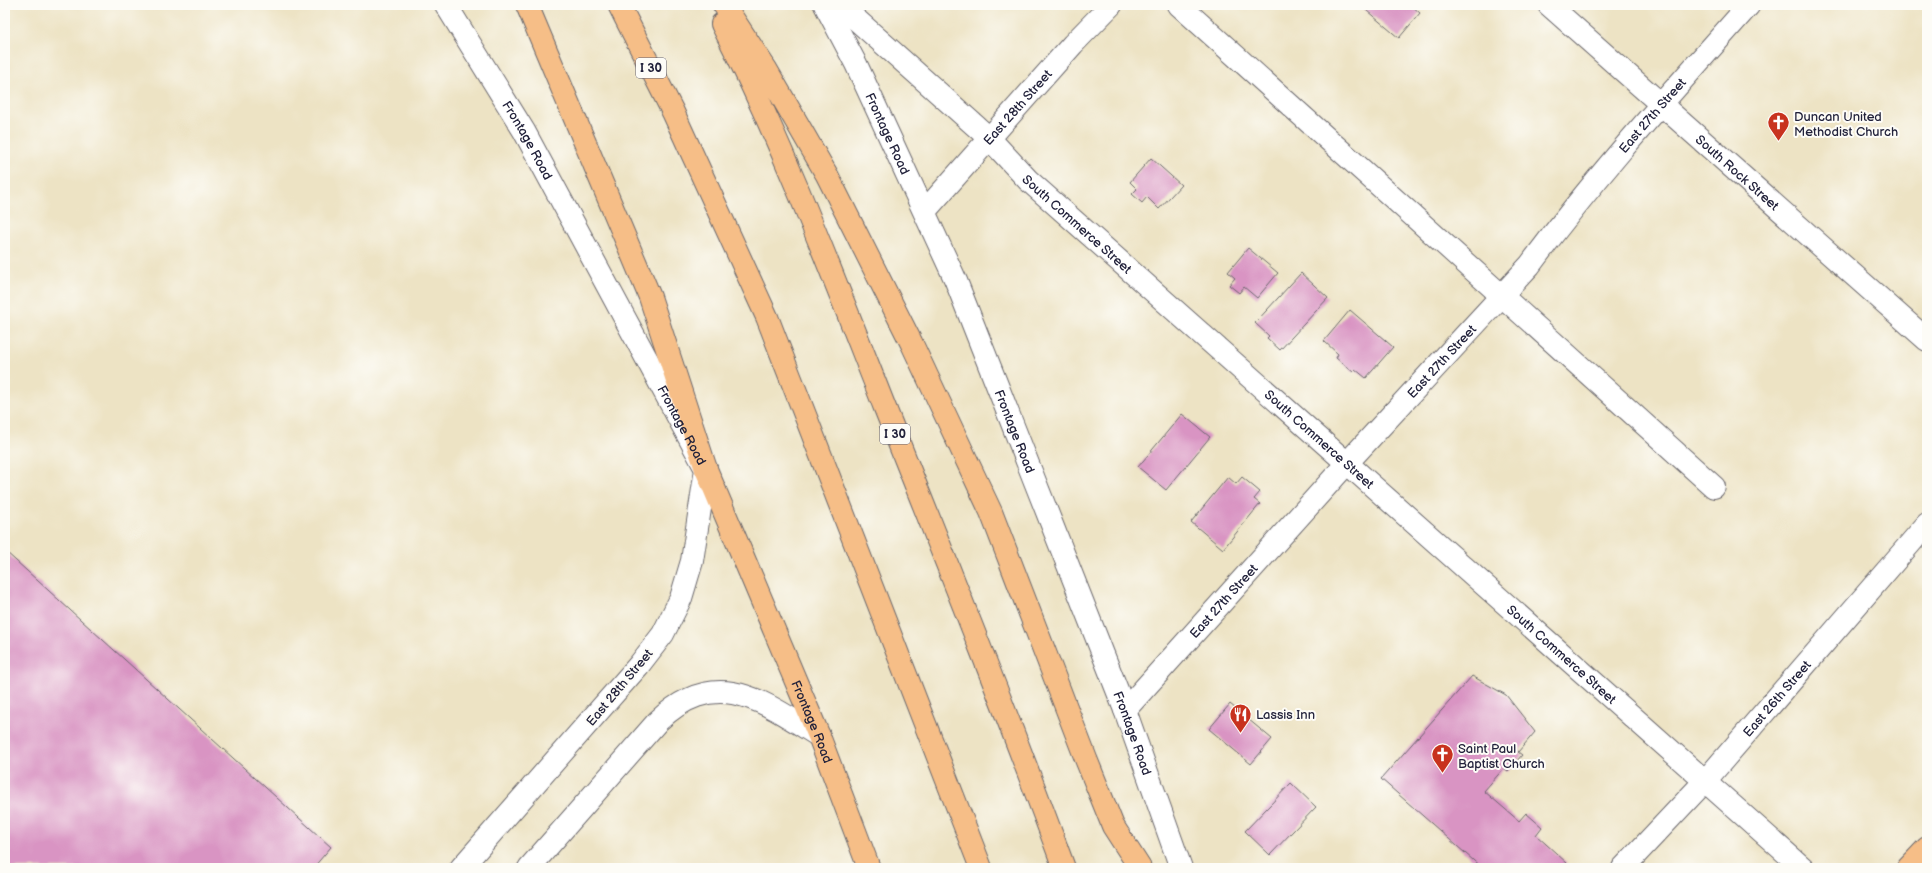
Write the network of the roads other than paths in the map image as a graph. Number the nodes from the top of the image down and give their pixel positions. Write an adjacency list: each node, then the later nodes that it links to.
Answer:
1 (446, 5): 18 (street, Frontage Road)
2 (527, 5): 18 (main road)
3 (619, 5): 28 (main road, I 30)
4 (712, 5): 29 (main road, I 30)
5 (724, 5): 30 (main road)
6 (824, 5): 14 (street, Frontage Road)
7 (840, 5): 13 (street, South Commerce Street)
8 (1111, 5): 13 (street, East 28th Street)
9 (1179, 5): 15 (street)
10 (1549, 5): 12 (street, South Rock Street)
11 (1749, 5): 12 (street, East 27th Street)
12 (1661, 105): 15 (street, East 27th Street); 16 (street, South Rock Street)
13 (989, 138): 14 (street, East 28th Street); 17 (street, South Commerce Street)
14 (925, 211): 21 (street, Frontage Road)
15 (1500, 296): 17 (street, East 27th Street); 19 (street)
16 (1927, 340)
17 (1348, 462): 21 (street, East 27th Street); 23 (street, South Commerce Street)
18 (706, 469): 22 (main road, Frontage Road); 25 (street, East 28th Street)
19 (1714, 487)
20 (1924, 534): 23 (street, East 26th Street)
21 (1125, 710): 31 (street, Frontage Road)
22 (819, 736): 26 (street); 27 (main road, Frontage Road)
23 (1705, 781): 32 (street, East 26th Street); 33 (street, South Commerce Street)
24 (1927, 848): 34 (main road)
25 (461, 868)
26 (529, 868)
27 (869, 868)
28 (981, 868)
29 (1064, 868)
30 (1140, 868)
31 (1181, 868)
32 (1623, 868)
33 (1803, 868)
34 (1908, 868)

